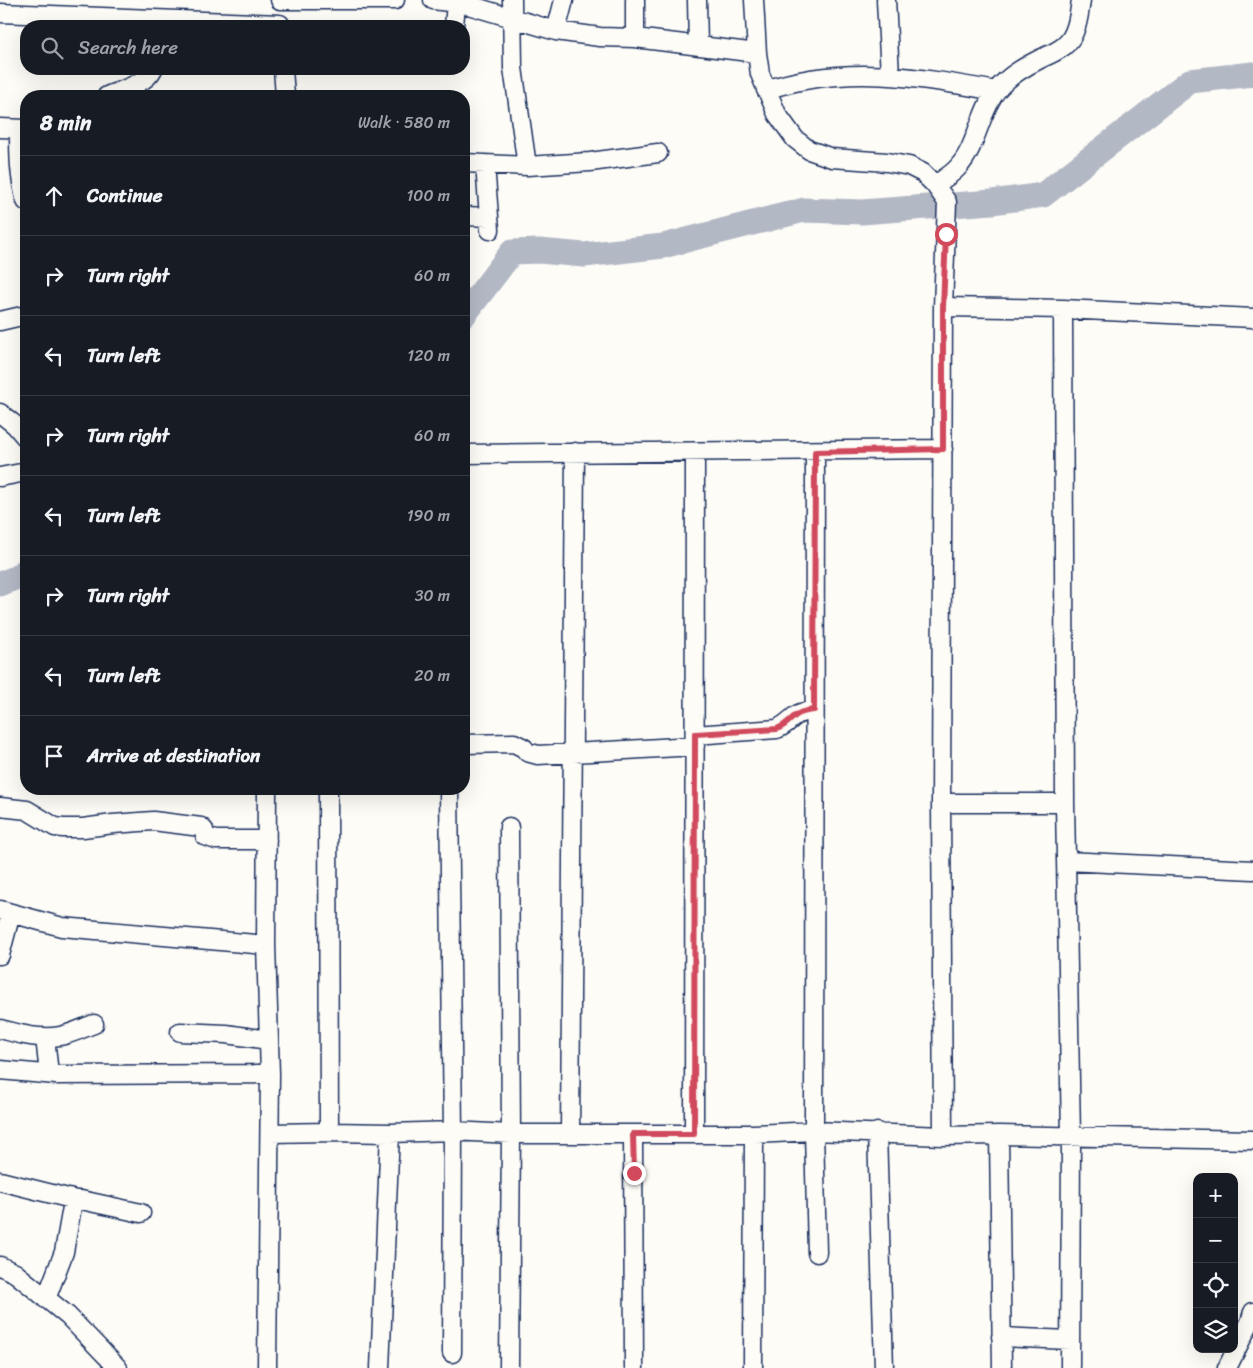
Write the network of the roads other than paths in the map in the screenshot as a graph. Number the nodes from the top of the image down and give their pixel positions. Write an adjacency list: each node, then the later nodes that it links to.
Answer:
1 (280, 0): 2 (street); 15 (street)
2 (395, 0)
3 (433, 0): 11 (street)
4 (512, 0): 13 (street)
5 (564, 0): 17 (street)
6 (635, 0): 18 (street)
7 (697, 0): 19 (street)
8 (754, 0): 20 (street)
9 (886, 0): 23 (street)
10 (1081, 0): 27 (street)
11 (456, 3): 13 (street); 16 (street)
12 (0, 13): 14 (street)
13 (511, 18): 17 (street); 33 (street)
14 (113, 20)
15 (281, 20)
16 (455, 20)
17 (556, 31): 18 (street)
18 (636, 38): 19 (street)
19 (698, 46): 20 (street)
20 (756, 53): 26 (street)
21 (149, 75): 24 (street)
22 (283, 75): 25 (street)
23 (890, 76): 26 (street); 27 (street)
24 (120, 90)
25 (285, 90)
26 (766, 90): 34 (street)
27 (996, 91): 34 (street)
28 (0, 128): 29 (street)
29 (20, 129)
30 (658, 153): 33 (street)
31 (470, 163): 32 (street)
32 (484, 164): 33 (street); 35 (street)
33 (527, 166)
34 (935, 185): 36 (street)
35 (470, 218)
36 (943, 308): 37 (street); 43 (street)
37 (1063, 310): 39 (street); 57 (street)
38 (20, 316): 40 (street)
39 (1253, 318)
40 (0, 321)
41 (0, 413): 42 (street)
42 (20, 431)
43 (943, 449): 46 (street); 58 (street)
44 (575, 452): 45 (street); 47 (street); 53 (street)
45 (695, 452): 46 (street); 51 (street)
46 (815, 452): 50 (street)
47 (470, 454)
48 (20, 473): 49 (street)
49 (0, 477)
50 (814, 710): 51 (street); 76 (street)
51 (695, 740): 53 (street); 84 (street)
52 (470, 744): 53 (street)
53 (573, 752): 82 (street)
54 (267, 795): 61 (street)
55 (328, 795): 77 (street)
56 (449, 795): 75 (street)
57 (1065, 803): 58 (street); 62 (street)
58 (941, 804): 87 (street)
59 (0, 807): 61 (street)
60 (509, 827): 81 (street)
61 (267, 840): 65 (street)
62 (1066, 861): 63 (street); 88 (street)
63 (1253, 870)
64 (5, 912): 65 (street); 66 (street)
65 (266, 945): 71 (street)
66 (0, 955)
67 (94, 1024): 70 (street)
68 (0, 1029): 70 (street)
69 (180, 1032): 71 (street)
70 (44, 1037): 73 (street)
71 (269, 1040): 74 (street)
72 (0, 1070): 73 (street)
73 (49, 1074): 74 (street)
74 (270, 1074): 80 (street)
75 (453, 1131): 79 (street); 81 (street); 99 (street)
76 (814, 1131): 78 (street); 85 (street); 93 (street)
77 (329, 1132): 79 (street); 80 (street)
78 (877, 1132): 87 (street); 106 (street)
79 (390, 1133): 102 (street)
80 (270, 1134): 101 (street)
81 (511, 1134): 82 (street); 103 (street)
82 (570, 1134): 83 (street)
83 (633, 1134): 84 (street); 104 (street)
84 (694, 1134): 85 (street)
85 (754, 1134): 105 (street)
86 (999, 1135): 87 (street); 88 (street); 97 (street)
87 (943, 1136)
88 (1070, 1137): 89 (street); 98 (street)
89 (1253, 1140)
90 (0, 1181): 91 (street)
91 (76, 1200): 92 (street); 95 (street)
92 (141, 1213)
93 (817, 1253)
94 (0, 1266): 95 (street)
95 (46, 1299): 100 (street)
96 (1253, 1312): 109 (street)
97 (1001, 1336): 98 (street); 107 (street)
98 (1070, 1340): 108 (street)
99 (452, 1353)
100 (118, 1368)
101 (267, 1368)
102 (380, 1368)
103 (509, 1368)
104 (634, 1368)
105 (753, 1368)
106 (884, 1368)
107 (1002, 1368)
108 (1070, 1368)
109 (1227, 1368)

